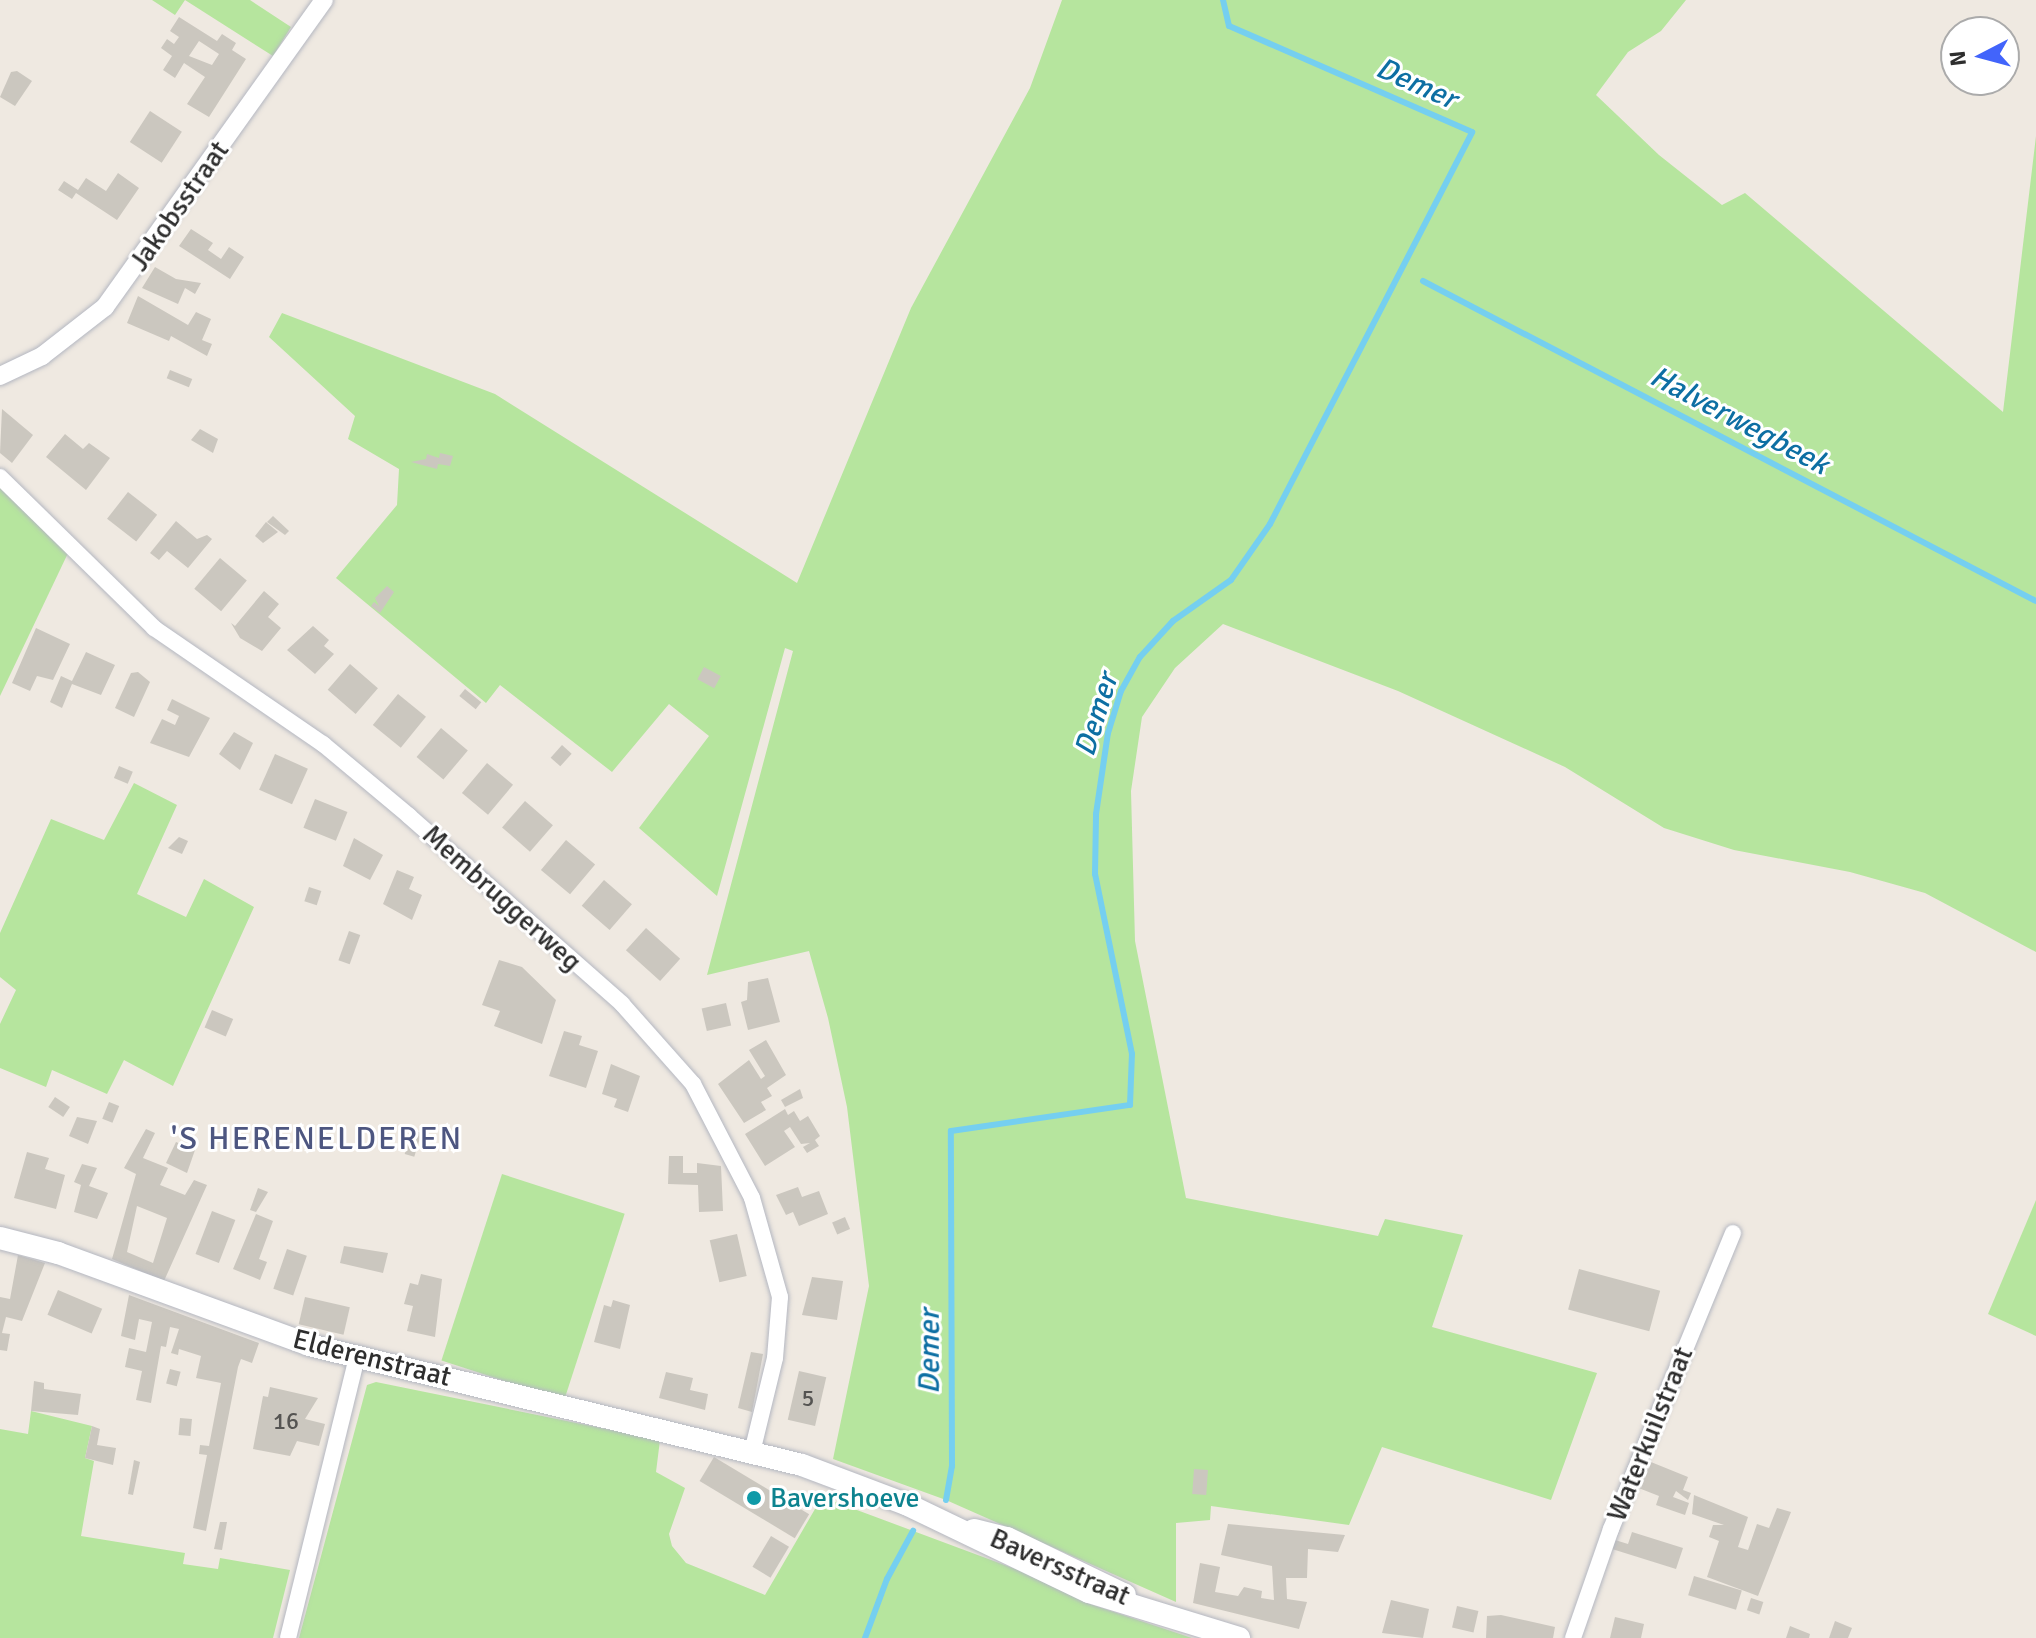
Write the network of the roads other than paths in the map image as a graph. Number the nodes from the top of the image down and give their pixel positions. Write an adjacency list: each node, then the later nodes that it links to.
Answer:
1 (324, 0): 2 (street, Jakobsstraat)
2 (0, 376)
3 (0, 477): 7 (street, Membruggerweg)
4 (1733, 1233): 10 (street, Waterkuilstraat)
5 (0, 1238): 6 (main road, Elderenstraat)
6 (357, 1357): 7 (main road, Elderenstraat); 8 (street)
7 (752, 1452): 9 (main road, Baversstraat)
8 (288, 1638)
9 (1239, 1638)
10 (1573, 1638)

